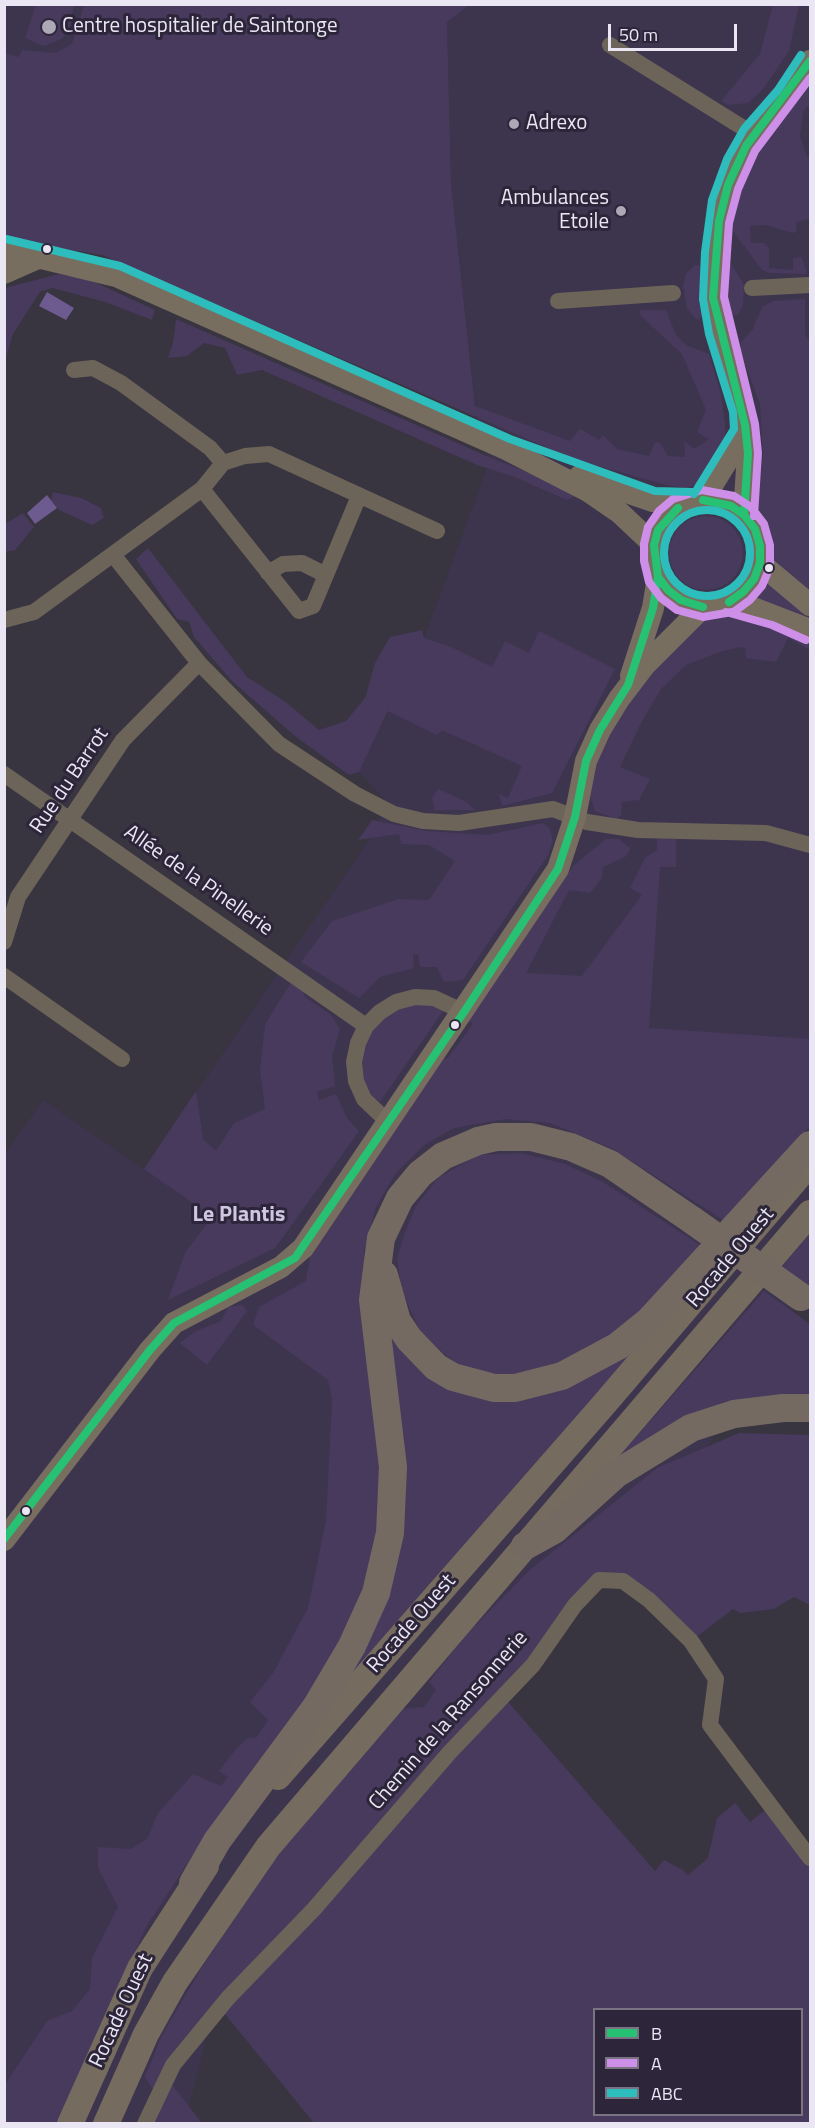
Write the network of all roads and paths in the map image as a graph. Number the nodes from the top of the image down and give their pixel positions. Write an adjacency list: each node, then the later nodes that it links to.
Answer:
1 (610, 45): 3 (street)
2 (810, 61): 3 (street)
3 (753, 134): 12 (street)
4 (4, 249): 5 (street)
5 (38, 258): 6 (street); 13 (street)
6 (4, 273)
7 (810, 285): 8 (street)
8 (752, 288)
9 (673, 293): 10 (street)
10 (558, 301)
11 (74, 370): 14 (street)
12 (745, 432): 17 (street); 18 (street)
13 (506, 448): 17 (street); 20 (street)
14 (223, 463): 15 (street); 16 (street)
15 (202, 489): 21 (street); 23 (street)
16 (359, 496): 19 (street); 24 (street)
17 (698, 501): 18 (street); 20 (street)
18 (744, 515): 22 (street)
19 (437, 531)
20 (654, 545): 25 (street)
21 (114, 556): 29 (street); 31 (street)
22 (760, 563): 26 (street); 27 (street)
23 (268, 573): 24 (street); 24 (street)
24 (326, 575)
25 (658, 577): 28 (street); 32 (street)
26 (729, 602): 28 (street); 30 (street)
27 (810, 605)
28 (703, 607): 32 (street)
29 (4, 620)
30 (810, 630)
31 (199, 663): 34 (street); 35 (street, Rue du Barrot)
32 (628, 685): 34 (street)
33 (4, 774): 35 (street, Allée de la Pinellerie)
34 (576, 817): 36 (street); 39 (street)
35 (71, 820): 37 (street, Rue du Barrot); 40 (street, Allée de la Pinellerie)
36 (810, 845)
37 (4, 942)
38 (4, 976): 41 (street)
39 (464, 1012): 40 (street); 42 (street)
40 (366, 1026): 42 (street)
41 (122, 1059)
42 (387, 1122): 49 (street)
43 (810, 1145): 46 (highway)
44 (810, 1163): 52 (main road, Rocade Ouest)
45 (810, 1213): 50 (main road, Rocade Ouest)
46 (378, 1252): 47 (highway, bridge); 52 (highway)
47 (806, 1301)
48 (810, 1408): 50 (highway)
49 (4, 1540)
50 (525, 1546): 54 (main road, Rocade Ouest)
51 (810, 1858): 55 (street, Chemin de la Ransonnerie)
52 (193, 1882): 53 (main road, Rocade Ouest)
53 (70, 2124)
54 (106, 2124)
55 (145, 2124)

